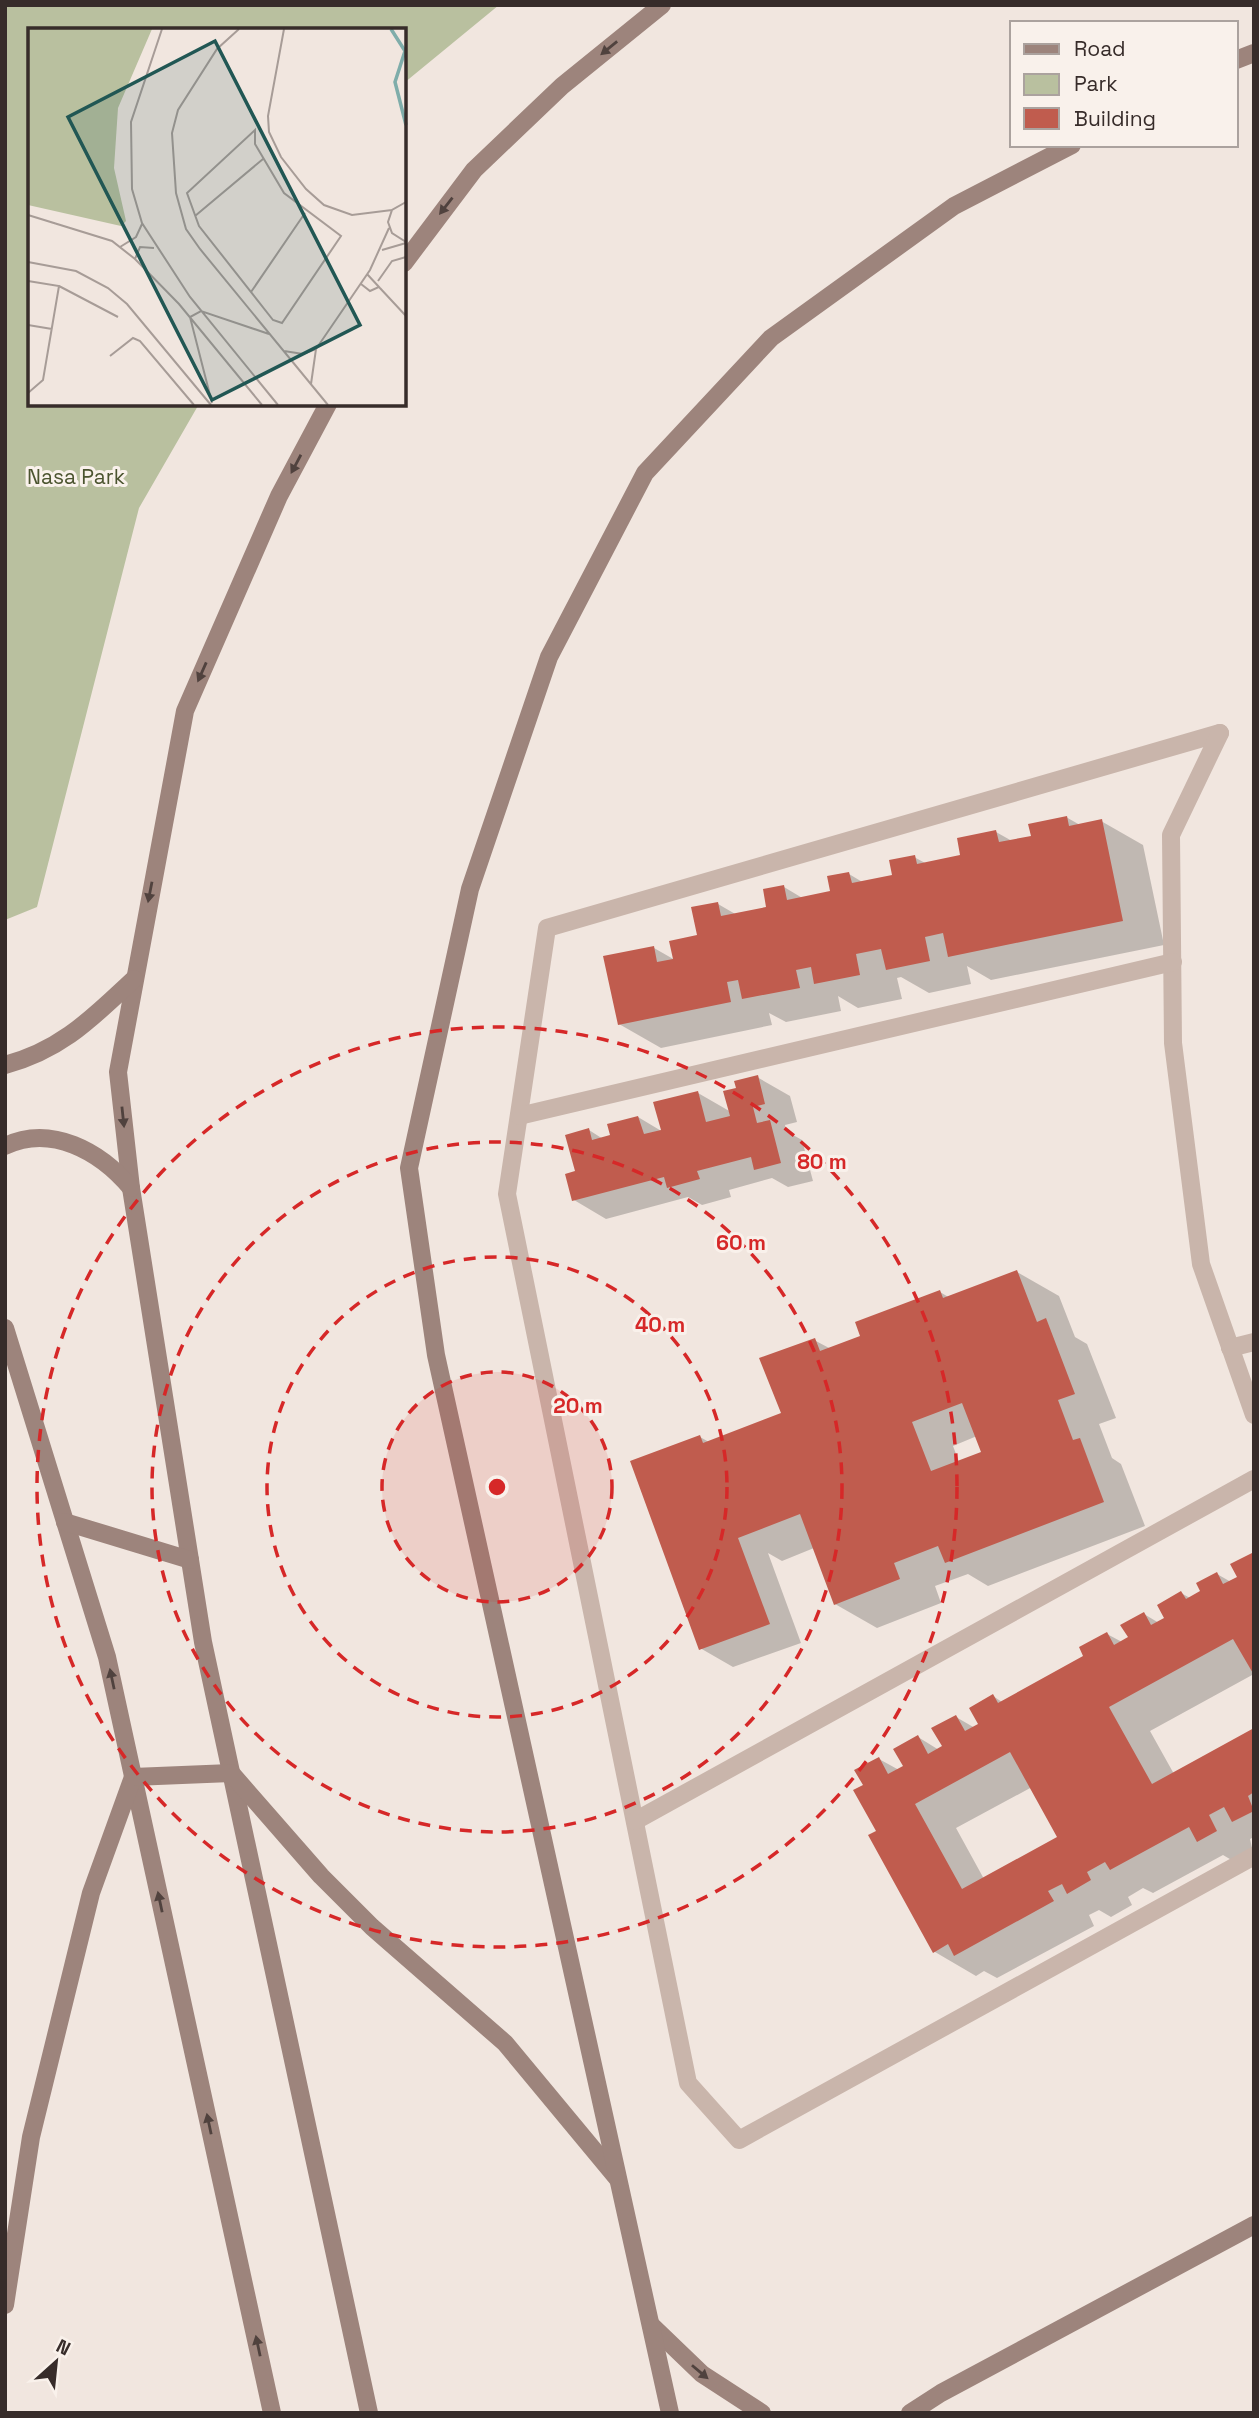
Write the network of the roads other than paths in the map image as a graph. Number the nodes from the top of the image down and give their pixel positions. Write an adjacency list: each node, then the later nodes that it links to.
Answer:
1 (663, 5): 3 (street, one-way to 3)
2 (1068, 147): 22 (street)
3 (406, 260)
4 (327, 406): 6 (street, one-way to 6)
5 (1172, 962): 8 (lane); 8 (lane); 13 (lane)
6 (134, 979): 7 (street); 10 (street, one-way to 10)
7 (5, 1065)
8 (519, 1116): 20 (lane)
9 (5, 1146): 10 (street)
10 (131, 1188): 17 (street)
11 (5, 1328): 16 (street)
12 (1254, 1342): 13 (lane)
13 (1230, 1348): 14 (lane)
14 (1254, 1415)
15 (1254, 1479): 20 (lane)
16 (65, 1522): 17 (street); 19 (street, one-way to 16)
17 (190, 1560): 18 (street)
18 (231, 1773): 19 (street); 22 (street); 27 (street)
19 (133, 1777): 24 (street); 26 (street, one-way to 19)
20 (635, 1821): 21 (lane)
21 (1254, 1856)
22 (619, 2180): 25 (street)
23 (1254, 2225): 30 (street)
24 (5, 2305)
25 (651, 2325): 28 (street); 29 (street, one-way to 29)
26 (272, 2413)
27 (369, 2413)
28 (670, 2413)
29 (762, 2413)
30 (911, 2413)

